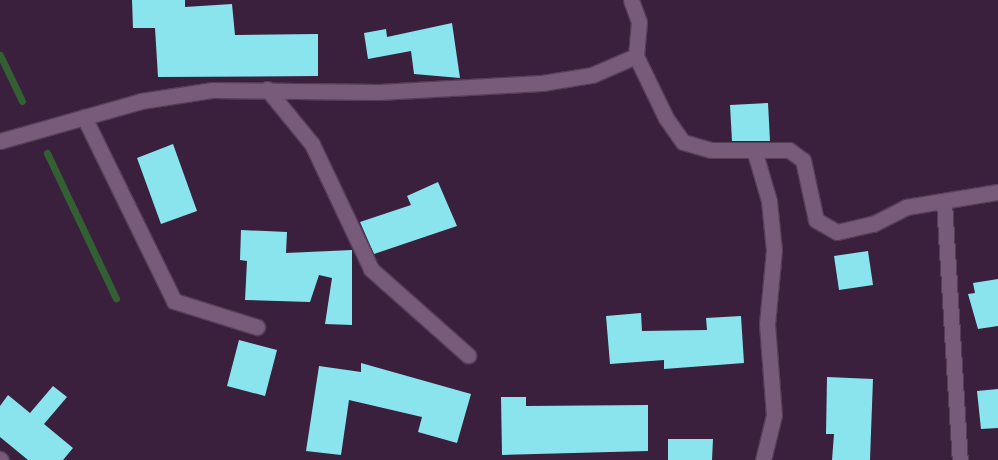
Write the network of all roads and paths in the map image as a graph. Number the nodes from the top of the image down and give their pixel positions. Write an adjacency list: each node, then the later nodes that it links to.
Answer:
1 (631, 0): 2 (street)
2 (636, 56): 3 (street); 6 (street)
3 (268, 89): 4 (street); 10 (street)
4 (84, 117): 5 (street); 9 (street)
5 (0, 141)
6 (755, 153): 8 (street); 11 (street)
7 (998, 192): 8 (street)
8 (944, 202): 12 (street)
9 (258, 327)
10 (468, 356)
11 (763, 460)
12 (960, 460)

